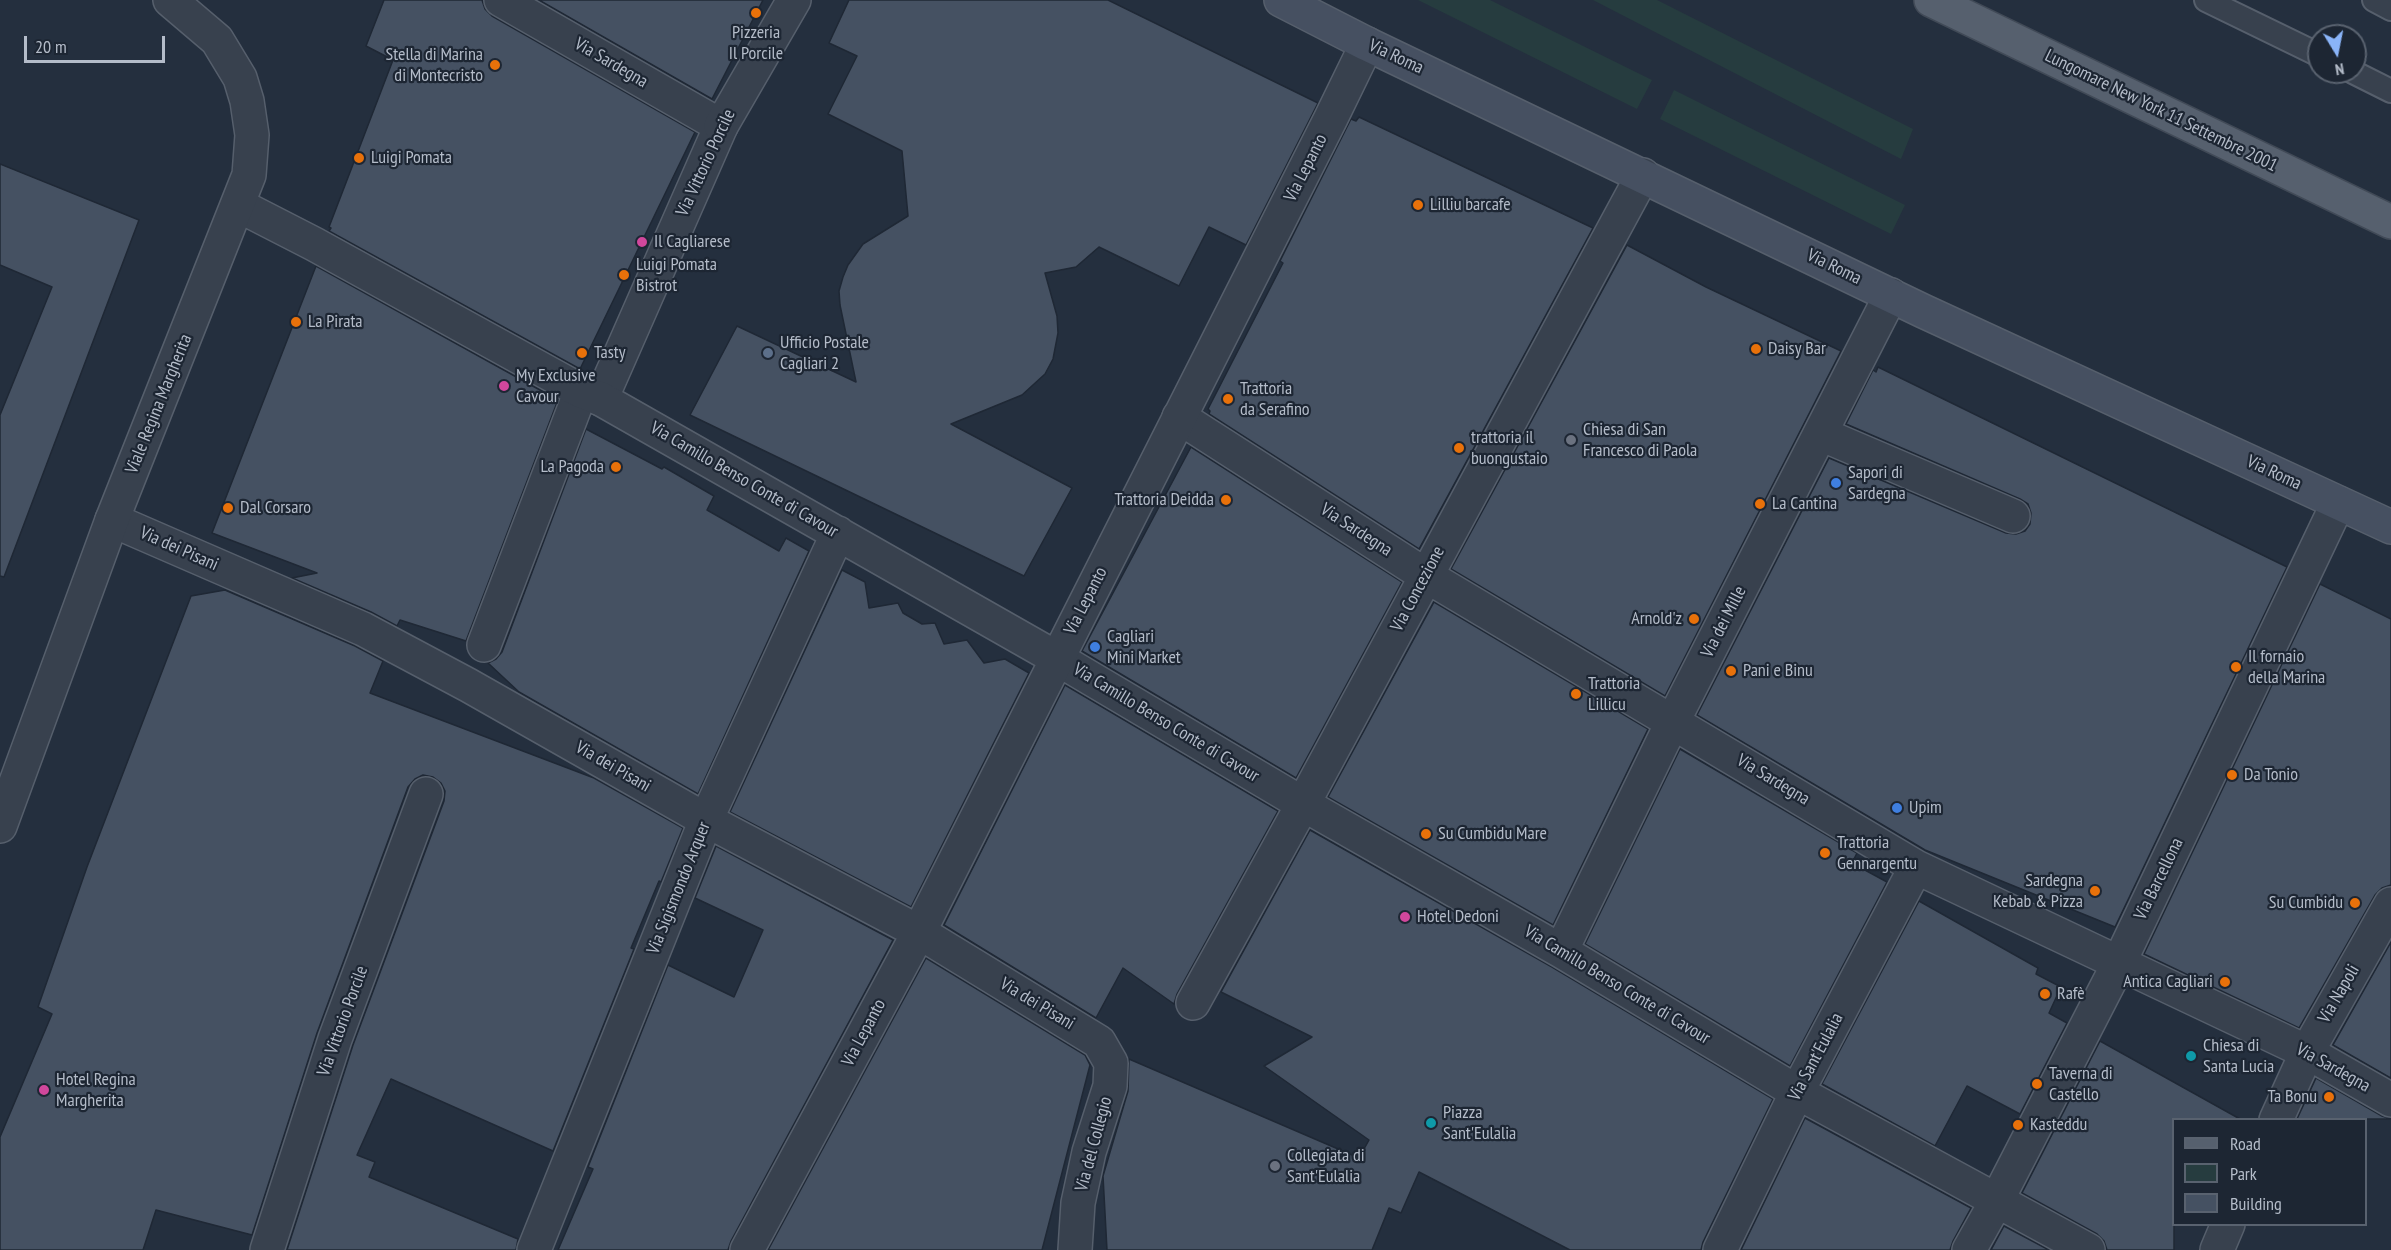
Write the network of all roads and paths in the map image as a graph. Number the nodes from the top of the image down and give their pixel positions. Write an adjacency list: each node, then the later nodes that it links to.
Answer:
1 (170, 0): 15 (street, Viale Regina Margherita)
2 (501, 0): 13 (street, Via Sardegna)
3 (794, 0): 13 (street, Via Vittorio Porcile)
4 (1281, 0): 9 (main road, Via Roma)
5 (1931, 0): 16 (main road, Lungomare New York 11 Settembre 2001)
6 (2206, 0): 10 (lane)
7 (2374, 0): 8 (lane)
8 (2391, 9)
9 (1367, 44): 14 (main road, Via Roma); 19 (street, Via Lepanto)
10 (2307, 50)
11 (2367, 79): 12 (lane)
12 (2391, 91)
13 (721, 126): 18 (street, Via Vittorio Porcile)
14 (1642, 175): 17 (main road, Via Roma); 26 (street, Via Concezione)
15 (238, 206): 18 (street, Via Camillo Benso Conte di Cavour); 23 (street, Viale Regina Margherita)
16 (2391, 222)
17 (1892, 295): 20 (street, Via dei Mille); 21 (main road, Via Roma)
18 (591, 395): 25 (street, Via Camillo Benso Conte di Cavour); 27 (street, Via Vittorio Porcile)
19 (1179, 417): 26 (street, Via Sardegna); 28 (street, Via Lepanto)
20 (1821, 434): 22 (street); 29 (street, Via dei Mille)
21 (2338, 503): 24 (main road, Via Roma); 38 (street, Via Barcellona)
22 (2013, 516)
23 (112, 520): 32 (street, Via dei Pisani); 33 (street, Viale Regina Margherita)
24 (2391, 527)
25 (838, 533): 28 (street, Via Camillo Benso Conte di Cavour); 32 (street, Via Sigismondo Arquer)
26 (1425, 575): 29 (street, Via Sardegna); 31 (street, Via Concezione)
27 (484, 645)
28 (1058, 659): 31 (street, Via Camillo Benso Conte di Cavour); 36 (street, Via Lepanto)
29 (1673, 721): 34 (street, Via Sardegna); 37 (street, Via dei Mille)
30 (426, 794): 47 (street, Via Vittorio Porcile)
31 (1303, 804): 37 (street, Via Camillo Benso Conte di Cavour); 39 (street, Via Concezione)
32 (706, 820): 36 (street, Via dei Pisani); 48 (street, Via Sigismondo Arquer)
33 (0, 826)
34 (1916, 867): 38 (street, Via Sardegna); 42 (street, Via Sant'Eulalia)
35 (2391, 904): 41 (street, Via Napoli)
36 (919, 932): 40 (street, Via dei Pisani); 49 (street, Via Lepanto)
37 (1561, 951): 42 (street, Via Camillo Benso Conte di Cavour)
38 (2119, 963): 41 (street, Via Sardegna); 45 (street, Via Barcellona)
39 (1193, 1003)
40 (1099, 1042): 50 (street, Via del Collegio)
41 (2307, 1052): 43 (street, Via Sardegna); 44 (street, Via Napoli)
42 (1797, 1092): 45 (street, Via Camillo Benso Conte di Cavour); 51 (street, Via Sant'Eulalia)
43 (2391, 1100)
44 (2276, 1118)
45 (1996, 1202): 52 (street, Via Barcellona); 53 (street, Via Camillo Benso Conte di Cavour)
46 (2227, 1226): 54 (street)
47 (267, 1250)
48 (534, 1250)
49 (747, 1250)
50 (1075, 1250)
51 (1720, 1250)
52 (1969, 1250)
53 (2088, 1250)
54 (2217, 1250)

